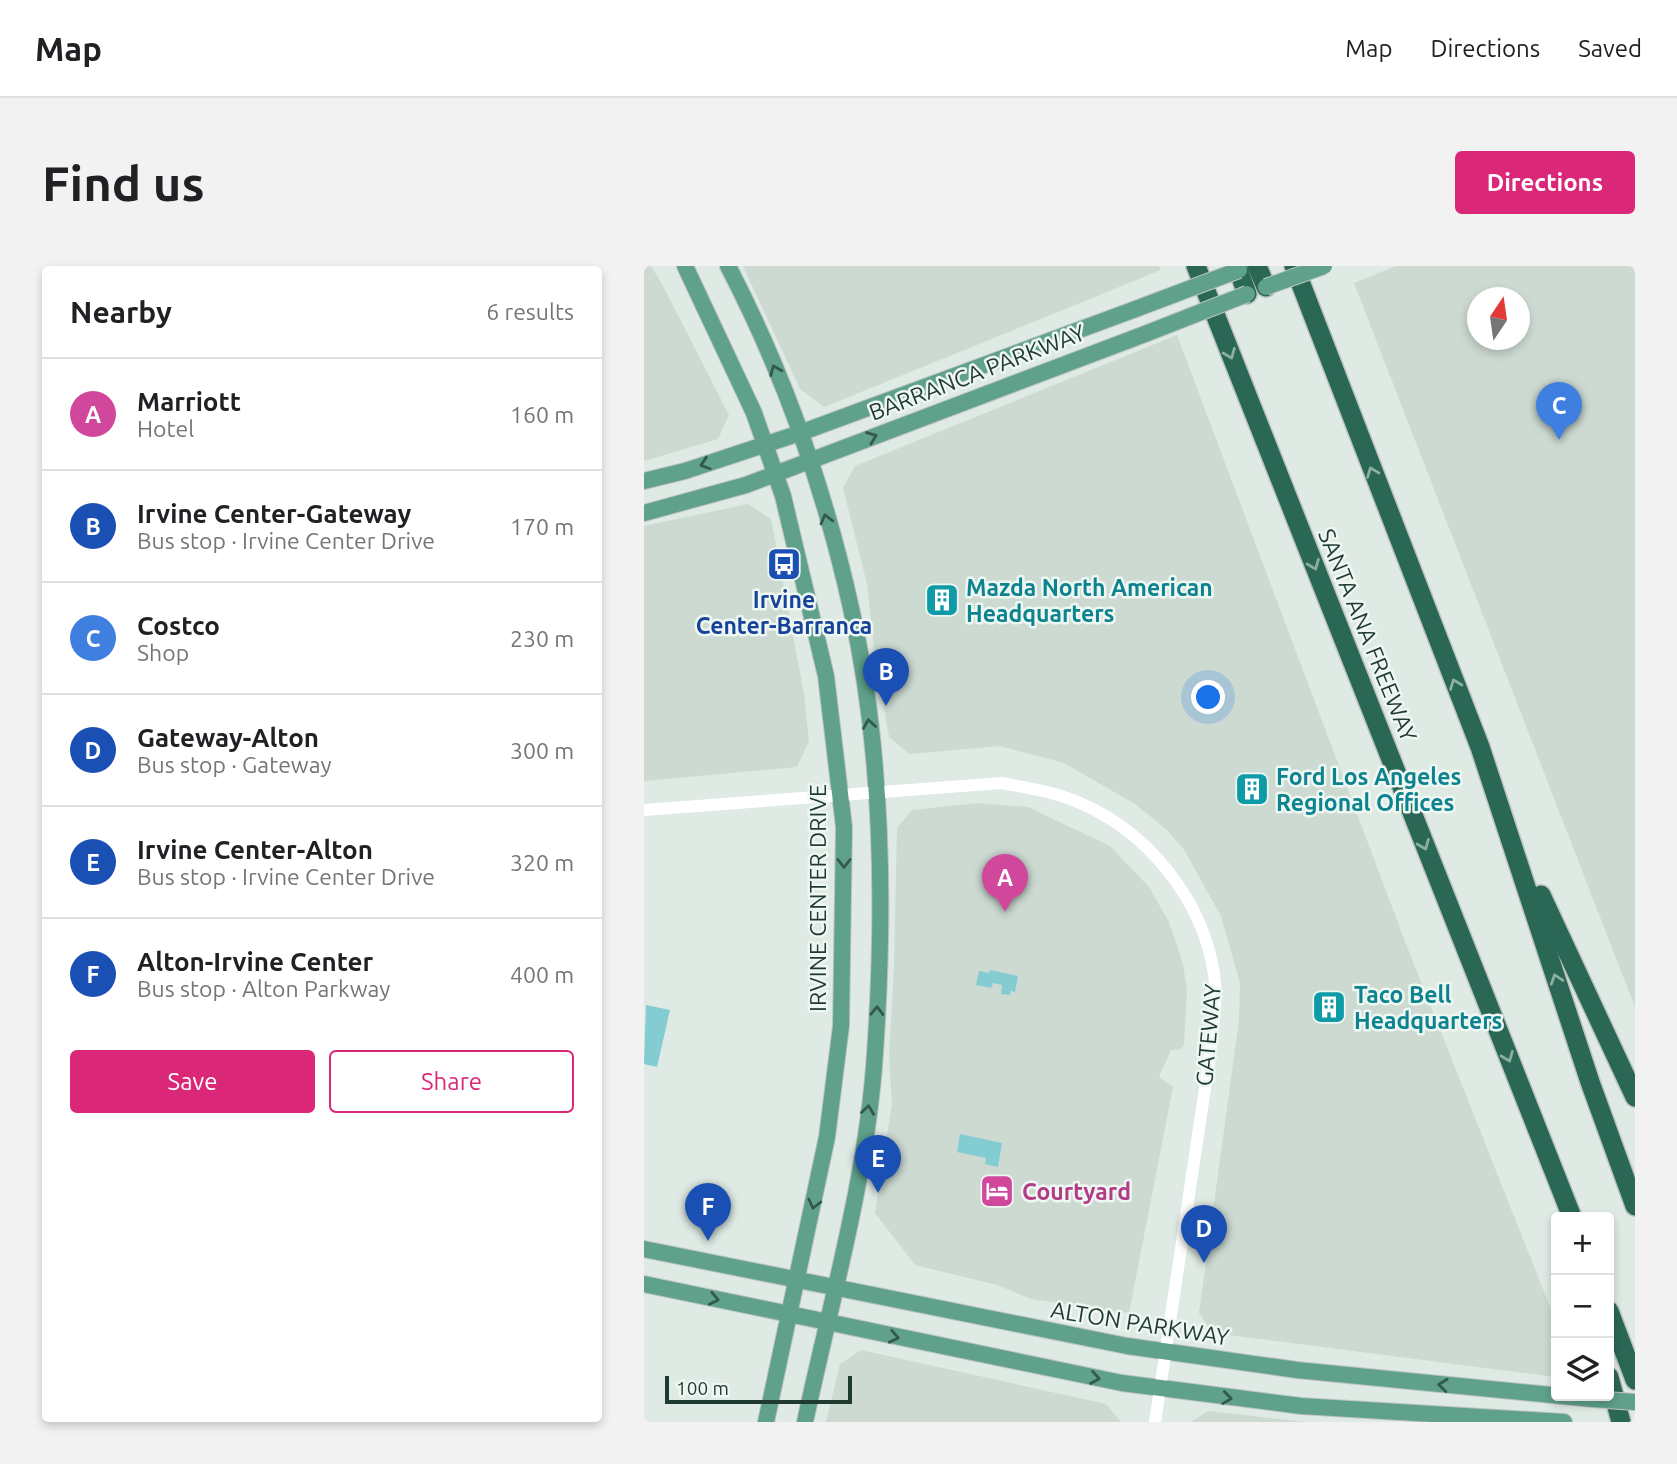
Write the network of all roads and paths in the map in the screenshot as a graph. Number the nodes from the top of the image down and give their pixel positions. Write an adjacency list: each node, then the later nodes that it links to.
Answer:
1 (685, 266): 9 (main road, IRVINE CENTER DRIVE)
2 (728, 266): 8 (main road, one-way to 2)
3 (1196, 266): 22 (highway, SANTA ANA FREEWAY, one-way to 22)
4 (1294, 266): 14 (highway, one-way to 4)
5 (1324, 266): 7 (main road, BARRANCA PARKWAY, bridge)
6 (1245, 267): 7 (highway); 8 (main road, BARRANCA PARKWAY, bridge)
7 (1257, 291): 10 (main road, BARRANCA PARKWAY, one-way to 7, bridge)
8 (800, 433): 9 (main road, BARRANCA PARKWAY); 10 (main road)
9 (765, 444): 11 (main road, IRVINE CENTER DRIVE); 12 (main road, BARRANCA PARKWAY, one-way to 12)
10 (809, 461): 11 (main road, BARRANCA PARKWAY); 15 (main road, one-way to 10)
11 (776, 472): 13 (main road, BARRANCA PARKWAY); 16 (main road, IRVINE CENTER DRIVE)
12 (644, 481)
13 (644, 513)
14 (1480, 747): 18 (highway, one-way to 14); 19 (highway)
15 (876, 792): 16 (street, GATEWAY); 26 (main road, one-way to 15); 30 (street, GATEWAY)
16 (842, 795): 17 (street, GATEWAY); 24 (main road, IRVINE CENTER DRIVE, one-way to 24)
17 (644, 810)
18 (1588, 1077): 20 (highway); 21 (highway)
19 (1635, 1097)
20 (1635, 1188)
21 (1635, 1206)
22 (1570, 1212)
23 (644, 1249): 24 (main road, ALTON PARKWAY)
24 (797, 1281): 26 (main road, ALTON PARKWAY); 27 (main road, IRVINE CENTER DRIVE)
25 (644, 1284): 27 (main road, one-way to 27)
26 (835, 1289): 28 (main road); 30 (main road, ALTON PARKWAY)
27 (789, 1315): 28 (main road); 37 (main road, IRVINE CENTER DRIVE)
28 (827, 1324): 32 (main road, one-way to 32); 38 (main road)
29 (1614, 1324): 31 (highway)
30 (1165, 1351): 32 (street, GATEWAY); 33 (main road, ALTON PARKWAY, one-way to 30)
31 (1635, 1380)
32 (1160, 1389): 36 (main road, one-way to 36); 39 (street, GATEWAY)
33 (1511, 1392): 35 (main road, ALTON PARKWAY, bridge); 36 (main road)
34 (1614, 1396): 41 (highway)
35 (1635, 1402)
36 (1509, 1420): 40 (main road)
37 (766, 1422)
38 (805, 1422)
39 (1155, 1422)
40 (1564, 1422)
41 (1621, 1422)

